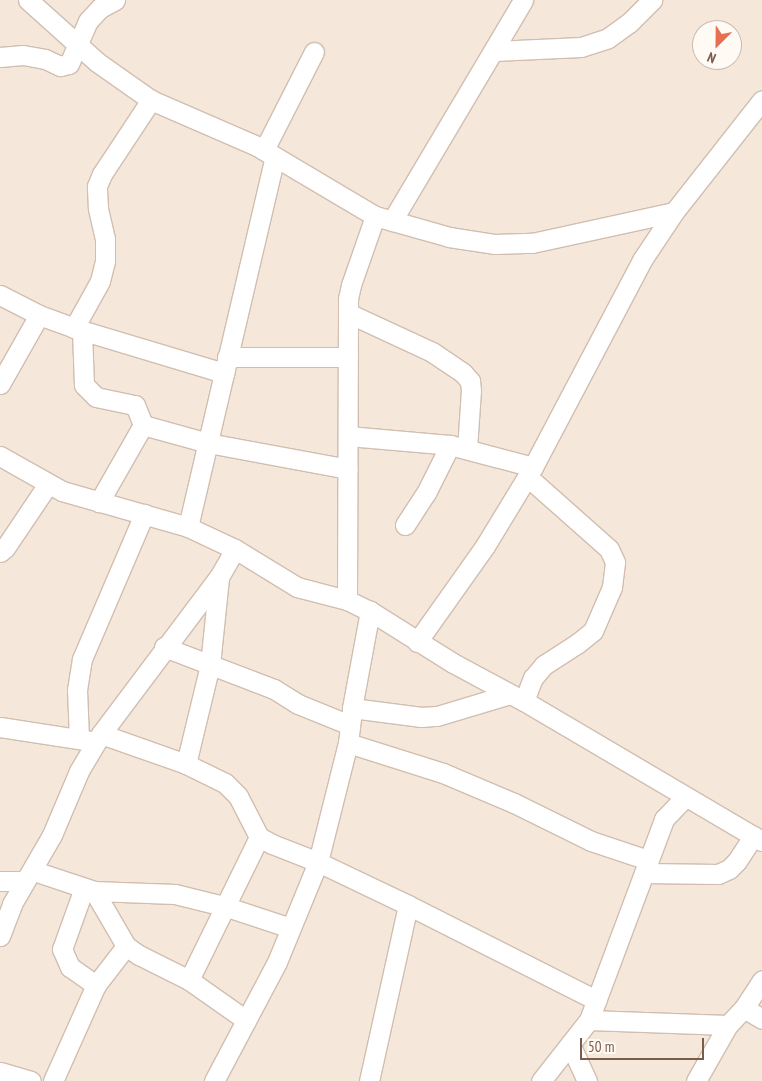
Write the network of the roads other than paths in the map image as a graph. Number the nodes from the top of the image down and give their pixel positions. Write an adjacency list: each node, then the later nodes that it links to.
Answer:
1 (28, 0): 5 (street)
2 (116, 0): 5 (street)
3 (523, 0): 6 (street)
4 (652, 0): 6 (street)
5 (78, 45): 8 (street); 9 (street)
6 (494, 51): 13 (street)
7 (314, 52): 11 (street)
8 (0, 57)
9 (151, 100): 11 (street); 17 (street)
10 (762, 100): 12 (street)
11 (269, 154): 13 (street); 19 (street)
12 (674, 212): 13 (street); 27 (street)
13 (384, 219): 15 (street)
14 (0, 295): 16 (street)
15 (348, 313): 18 (street); 24 (street)
16 (39, 315): 17 (street); 20 (street)
17 (84, 331): 19 (street); 21 (street)
18 (348, 357): 19 (street); 22 (street)
19 (225, 365): 23 (street)
20 (0, 384)
21 (143, 425): 23 (street); 29 (street)
22 (348, 436): 24 (street); 26 (street)
23 (208, 443): 26 (street); 32 (street)
24 (459, 447): 27 (street); 31 (street)
25 (0, 456): 28 (street)
26 (348, 470): 36 (street)
27 (530, 472): 38 (street); 41 (street)
28 (48, 484): 29 (street); 34 (street)
29 (98, 502): 30 (street)
30 (144, 514): 32 (street); 44 (street)
31 (405, 525)
32 (188, 526): 33 (street)
33 (235, 549): 35 (street); 36 (street)
34 (0, 552)
35 (219, 577): 39 (street); 40 (street)
36 (347, 600): 37 (street)
37 (370, 611): 38 (street); 42 (street)
38 (417, 642): 41 (street)
39 (164, 647): 40 (street); 44 (street)
40 (210, 665): 42 (street); 45 (street)
41 (517, 697): 42 (street); 46 (street)
42 (350, 725): 51 (street); 52 (street)
43 (0, 727): 44 (street)
44 (92, 738): 45 (street); 53 (street)
45 (186, 764): 49 (street)
46 (661, 783): 47 (street); 48 (street)
47 (685, 797): 48 (street); 50 (street)
48 (664, 819): 52 (street)
49 (260, 837): 51 (street); 57 (street)
50 (757, 838): 52 (street)
51 (318, 862): 56 (street); 58 (street)
52 (646, 867): 64 (street)
53 (29, 876): 54 (street); 55 (street); 59 (street)
54 (0, 881)
55 (89, 889): 57 (street); 60 (street); 63 (street)
56 (408, 906): 64 (street); 75 (street)
57 (227, 907): 58 (street); 61 (street)
58 (291, 928): 67 (street)
59 (0, 936)
60 (126, 946): 61 (street); 63 (street)
61 (189, 980): 67 (street)
62 (762, 980): 65 (street)
63 (96, 985): 73 (street)
64 (596, 1000): 68 (street)
65 (744, 1008): 66 (street); 69 (street)
66 (762, 1019)
67 (246, 1020): 74 (street)
68 (589, 1020): 69 (street); 70 (street)
69 (728, 1025): 78 (street)
70 (570, 1044): 76 (street); 77 (street)
71 (0, 1072): 72 (street)
72 (31, 1081)
73 (53, 1081)
74 (214, 1081)
75 (369, 1081)
76 (541, 1081)
77 (588, 1081)
78 (696, 1081)

